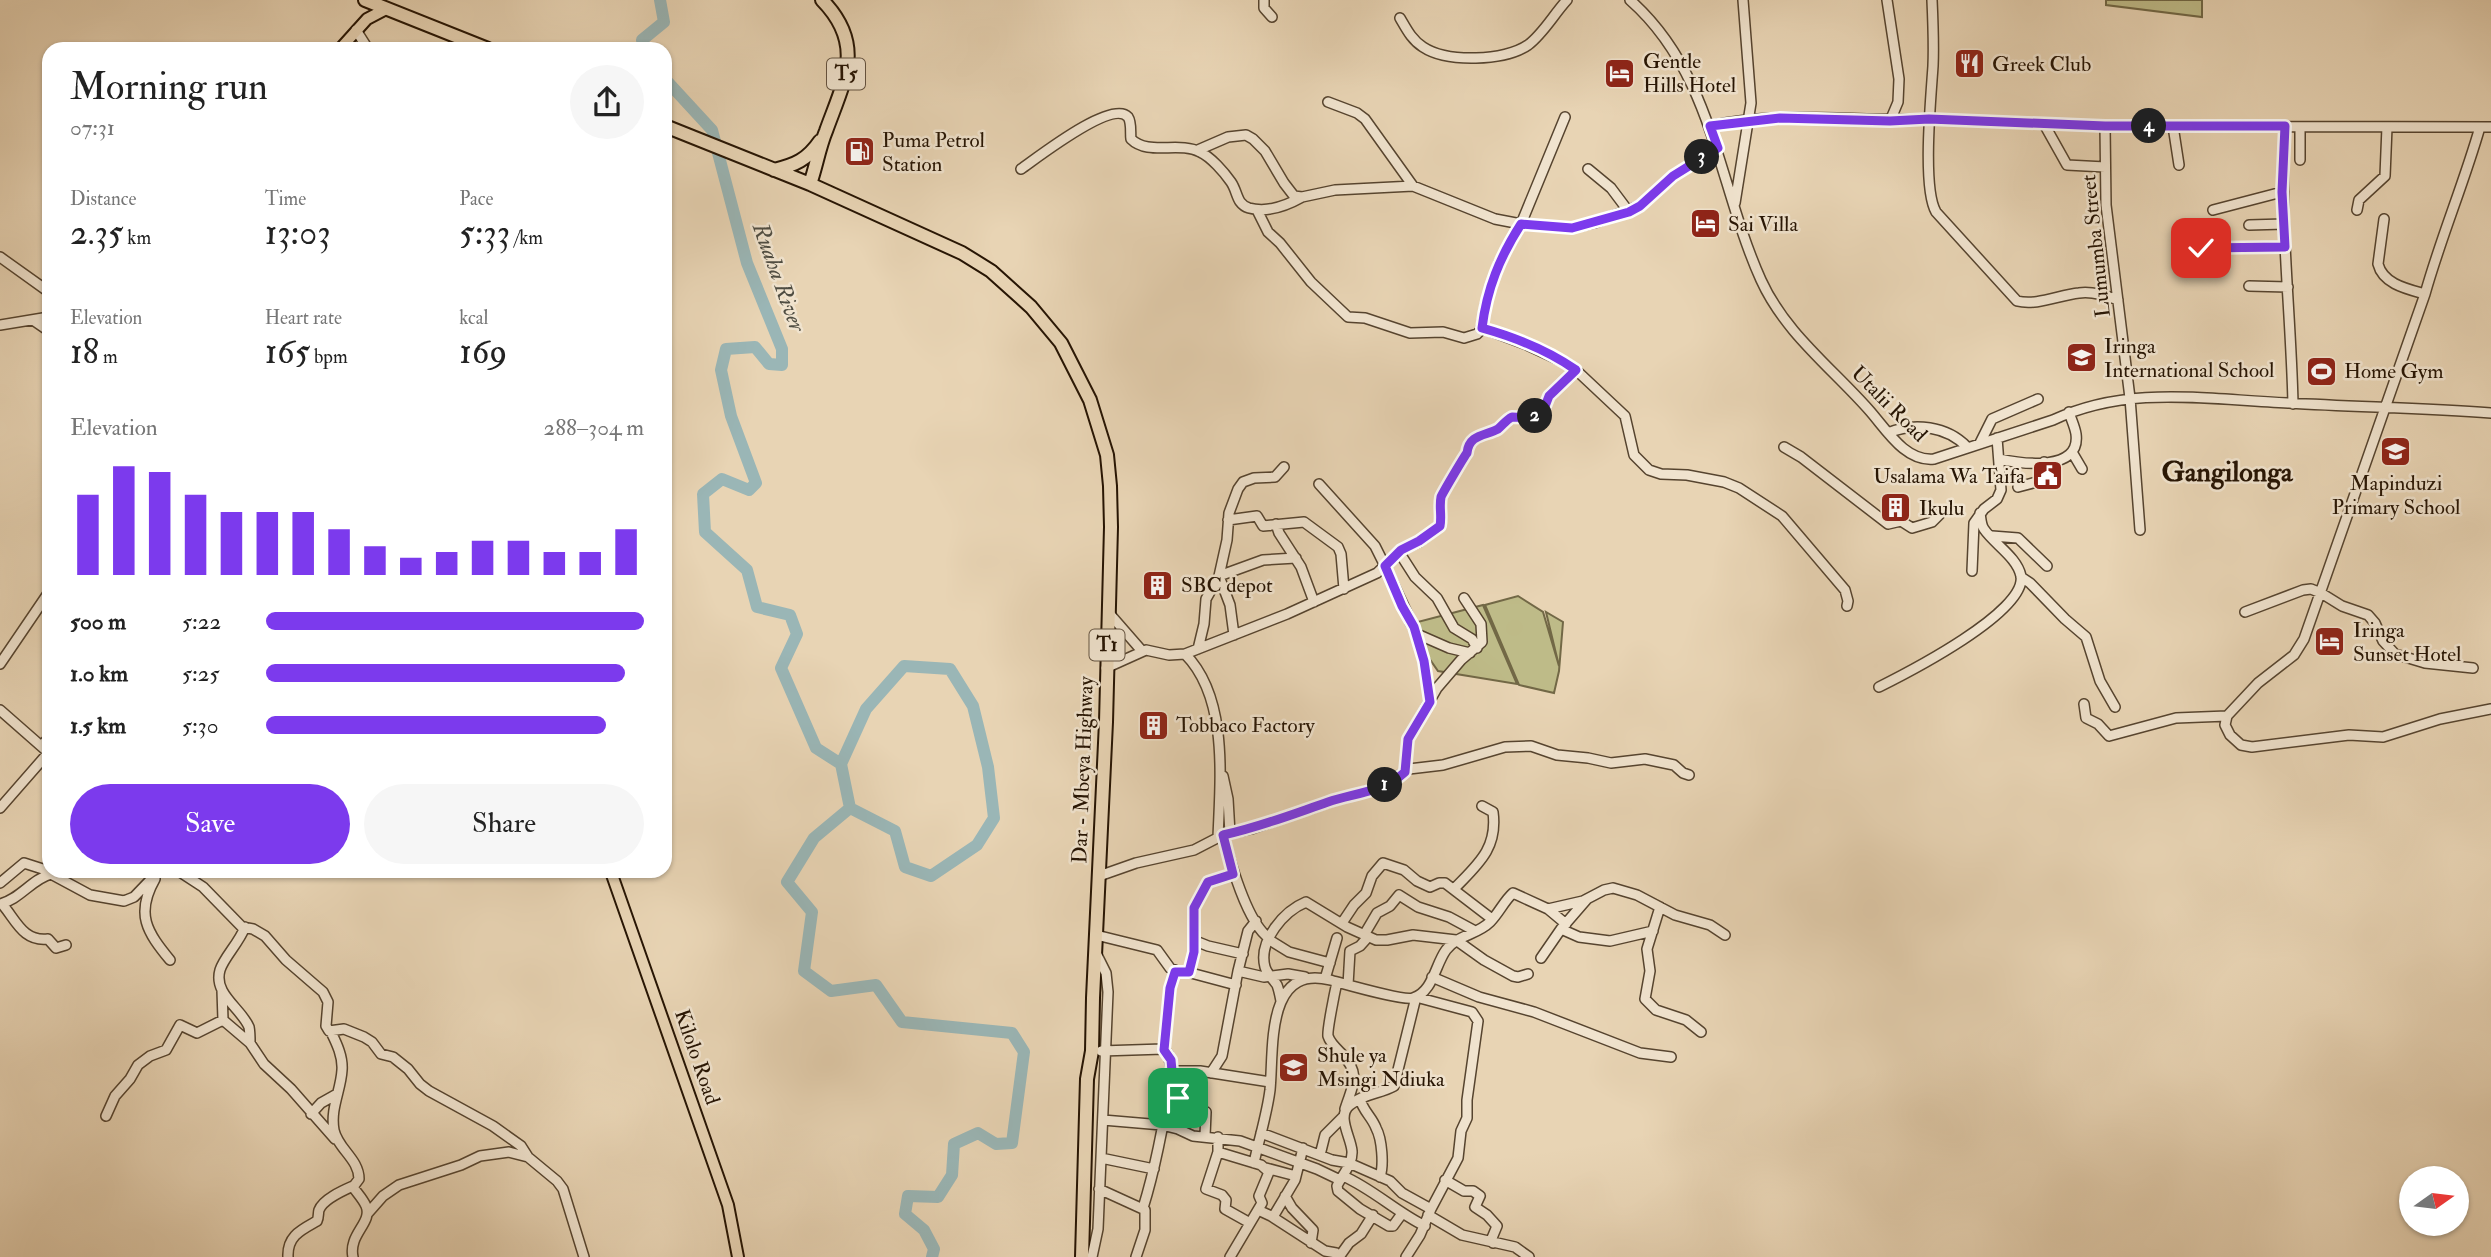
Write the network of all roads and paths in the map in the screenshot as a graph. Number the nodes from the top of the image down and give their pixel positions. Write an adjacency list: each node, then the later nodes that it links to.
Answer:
1 (365, 0): 9 (highway)
2 (822, 0): 33 (highway, T5)
3 (1264, 0): 10 (street)
4 (1567, 0): 11 (street)
5 (1630, 0): 22 (street, Utalii Road)
6 (1743, 0): 19 (street)
7 (1887, 0): 20 (street)
8 (1932, 0): 18 (street)
9 (386, 9): 12 (main road); 15 (highway)
10 (1272, 17)
11 (1400, 19)
12 (356, 30): 13 (main road); 14 (street)
13 (346, 42)
14 (364, 42)
15 (470, 42)
16 (1328, 102): 41 (street)
17 (1566, 117): 51 (street)
18 (1929, 119): 20 (street); 21 (street); 61 (street)
19 (1750, 121): 20 (street); 22 (street); 45 (street)
20 (1890, 121)
21 (2044, 124): 23 (street); 36 (street)
22 (1710, 126): 31 (street, Utalii Road)
23 (2105, 126): 25 (street); 36 (street, Lumumba Street)
24 (2285, 126): 25 (street); 26 (street); 42 (street)
25 (2173, 127): 35 (street)
26 (2300, 127): 27 (street); 34 (street)
27 (2387, 127): 28 (street); 48 (street)
28 (2480, 127): 29 (street); 60 (street)
29 (2491, 127)
30 (672, 129): 37 (highway, T1)
31 (1718, 148): 45 (street, Utalii Road); 49 (street)
32 (1198, 150): 39 (street); 44 (street); 46 (street)
33 (815, 156): 37 (highway); 40 (highway, T5); 43 (highway)
34 (2300, 160)
35 (2179, 165)
36 (2105, 167): 61 (street, Lumumba Street)
37 (767, 168): 40 (highway, T1)
38 (1588, 169): 49 (street)
39 (1021, 170)
40 (806, 182): 43 (highway, Dar - Mbeya Highway / T1)
41 (1413, 186): 44 (street); 51 (street)
42 (2282, 192): 47 (street); 52 (street)
43 (835, 197): 105 (highway, Dar - Mbeya Highway / T1)
44 (1301, 197): 46 (street)
45 (1735, 206): 74 (street, Utalii Road)
46 (1257, 210): 66 (street)
47 (2213, 210)
48 (2357, 210)
49 (1629, 212): 51 (street)
50 (2384, 219): 60 (street)
51 (1521, 224): 66 (street)
52 (2284, 224): 53 (street); 54 (street)
53 (2249, 225)
54 (2285, 247): 55 (street); 59 (street)
55 (2193, 248)
56 (0, 257): 58 (street)
57 (2249, 286): 59 (street)
58 (42, 287)
59 (2288, 287): 70 (street)
60 (2425, 294): 71 (street)
61 (2118, 300): 68 (street, Lumumba Street)
62 (42, 318): 63 (street)
63 (33, 320): 64 (street); 65 (street)
64 (0, 325)
65 (42, 326)
66 (1482, 328): 67 (street)
67 (1576, 370): 92 (street); 104 (street)
68 (2130, 398): 70 (street, Utalii Road); 72 (street, Utalii Road); 90 (street, Lumumba Street)
69 (2038, 399): 76 (street)
70 (2293, 404): 71 (street, Utalii Road)
71 (2384, 406): 73 (street, Utalii Road); 100 (street)
72 (2069, 412): 75 (street, Utalii Road); 79 (street)
73 (2491, 413)
74 (1888, 433): 78 (street); 78 (street, Utalii Road)
75 (1997, 438): 76 (street, Utalii Road); 80 (street)
76 (1980, 443): 78 (street, Utalii Road)
77 (1784, 447): 87 (street)
78 (1967, 447)
79 (2072, 452): 81 (street); 83 (street)
80 (1999, 459): 81 (street); 86 (street)
81 (2044, 462): 85 (street)
82 (1284, 467): 88 (street)
83 (2082, 469)
84 (1319, 484): 94 (street)
85 (2018, 487)
86 (1980, 513): 91 (street); 96 (street)
87 (1940, 514)
88 (1228, 520): 89 (street); 97 (street)
89 (1276, 524): 93 (street); 99 (street)
90 (2140, 530)
91 (1992, 536): 95 (street); 98 (street)
92 (1399, 552): 94 (street); 110 (street)
93 (1296, 558): 97 (street); 103 (street)
94 (1385, 566): 99 (street); 107 (street)
95 (2047, 566)
96 (1972, 571)
97 (1219, 576): 108 (street); 109 (street)
98 (2021, 577): 116 (street); 119 (street)
99 (1344, 589): 103 (street)
100 (2321, 593): 106 (street); 115 (street); 122 (street)
101 (1464, 598): 110 (street)
102 (42, 602): 113 (street)
103 (1314, 602): 108 (street)
104 (1847, 606)
105 (1108, 612): 111 (street); 114 (highway, Dar - Mbeya Highway / T1)
106 (2245, 612)
107 (1417, 634): 110 (street); 117 (street)
108 (1234, 635): 109 (street)
109 (1198, 649): 112 (street)
110 (1474, 650): 117 (street)
111 (1142, 651): 112 (street); 114 (street)
112 (1185, 654): 129 (street)
113 (0, 664)
114 (1106, 668): 133 (highway, Dar - Mbeya Highway / T1)
115 (2473, 668)
116 (1879, 687)
117 (1430, 702): 125 (street)
118 (2084, 704): 122 (street)
119 (2115, 707)
120 (0, 709): 123 (street)
121 (2491, 709): 122 (street)
122 (2227, 716)
123 (42, 746)
124 (42, 755): 128 (street)
125 (1405, 772): 126 (street); 129 (street)
126 (1689, 775)
127 (1482, 806): 140 (street)
128 (0, 808)
129 (1224, 835): 131 (street); 133 (street)
130 (42, 869): 139 (street)
131 (1233, 874): 147 (street); 157 (street)
132 (42, 876): 142 (street)
133 (1099, 876): 152 (highway, Dar - Mbeya Highway / T1)
134 (60, 878): 135 (street)
135 (152, 878)
136 (155, 878): 163 (street)
137 (189, 878): 149 (street)
138 (613, 878): 234 (main road, Kilolo Road)
139 (0, 883)
140 (1454, 889): 145 (street); 146 (street)
141 (1588, 898): 143 (street); 144 (street); 148 (street)
142 (1, 904): 159 (street)
143 (1660, 907): 151 (street); 153 (street)
144 (1548, 909): 145 (street); 148 (street)
145 (1492, 919): 150 (street)
146 (1342, 923): 154 (street); 156 (street)
147 (1258, 926): 156 (street); 160 (street)
148 (1564, 926): 151 (street); 162 (street)
149 (245, 927): 176 (street); 180 (street)
150 (1475, 931): 154 (street); 158 (street)
151 (1653, 931): 181 (street)
152 (1096, 935): 165 (street); 184 (highway, Dar - Mbeya Highway / T1)
153 (1725, 935)
154 (1366, 936): 158 (street); 175 (street)
155 (1337, 938): 164 (street)
156 (1268, 939): 161 (street); 169 (street)
157 (1193, 940): 160 (street); 167 (street)
158 (1456, 940): 168 (street); 171 (street)
159 (66, 945)
160 (1243, 954): 166 (street)
161 (1315, 958): 164 (street); 170 (street)
162 (1541, 958)
163 (170, 960)
164 (1330, 962): 172 (street)
165 (1177, 971): 167 (street); 183 (street)
166 (1238, 971): 169 (street); 174 (street)
167 (1189, 972): 174 (street)
168 (1528, 974)
169 (1270, 976): 170 (street); 178 (street)
170 (1305, 977): 172 (street); 178 (street)
171 (1433, 977): 177 (street); 185 (street)
172 (1325, 979): 173 (street)
173 (1337, 982): 175 (street); 193 (street)
174 (1236, 985): 187 (street)
175 (1348, 985): 177 (street)
176 (222, 990): 179 (street); 182 (street)
177 (1416, 996): 191 (street); 215 (street)
178 (1281, 1001): 188 (street)
179 (223, 1020): 182 (street); 194 (street)
180 (331, 1032): 189 (street); 205 (street)
181 (1701, 1032)
182 (250, 1043): 192 (street)
183 (1164, 1050): 184 (street); 186 (street)
184 (1099, 1051): 195 (street); 235 (highway, Dar - Mbeya Highway / T1)
185 (1671, 1057)
186 (1172, 1071): 187 (street); 190 (street)
187 (1211, 1073): 188 (street)
188 (1270, 1082): 197 (street)
189 (337, 1094): 192 (street); 200 (street)
190 (1168, 1095): 196 (street); 198 (street)
191 (1360, 1099): 193 (street); 213 (street)
192 (311, 1114): 200 (street)
193 (1344, 1114): 204 (street); 209 (street)
194 (106, 1116)
195 (1103, 1120): 196 (street); 206 (street)
196 (1162, 1125): 198 (street); 211 (street)
197 (1261, 1133): 201 (street); 202 (street)
198 (1205, 1136): 199 (street)
199 (1218, 1137): 201 (street); 203 (street)
200 (338, 1142): 216 (street)
201 (1257, 1147): 207 (street); 208 (street)
202 (1303, 1148): 204 (street); 208 (street)
203 (1218, 1152): 207 (street); 226 (street)
204 (1320, 1155): 209 (street)
205 (528, 1157): 222 (street); 233 (street)
206 (1101, 1158): 211 (street); 217 (street)
207 (1254, 1163): 210 (street)
208 (1300, 1163): 212 (street); 214 (street)
209 (1349, 1163): 213 (street); 214 (street)
210 (1266, 1168): 212 (street); 220 (street)
211 (1154, 1169): 219 (street)
212 (1296, 1176): 218 (street)
213 (1380, 1177): 221 (street)
214 (1341, 1178): 223 (street); 224 (street)
215 (1445, 1180): 221 (street); 228 (street)
216 (353, 1186): 222 (street); 231 (street)
217 (1099, 1189): 219 (street); 236 (street)
218 (1285, 1196): 225 (street); 229 (street)
219 (1143, 1208): 237 (street)
220 (1258, 1210): 225 (street); 226 (street)
221 (1430, 1212): 227 (street); 228 (street)
222 (368, 1213): 232 (street)
223 (1401, 1214): 224 (street); 227 (street)
224 (1373, 1215): 239 (street)
225 (1273, 1217): 229 (street)
226 (1250, 1223): 238 (street)
227 (1424, 1226): 230 (street)
228 (1493, 1242): 241 (street)
229 (1311, 1243): 239 (street)
230 (1409, 1253): 240 (street)
231 (288, 1257)
232 (353, 1257)
233 (584, 1257)
234 (738, 1257)
235 (1082, 1257)
236 (1092, 1257)
237 (1136, 1257)
238 (1230, 1257)
239 (1340, 1257)
240 (1422, 1257)
241 (1529, 1257)

